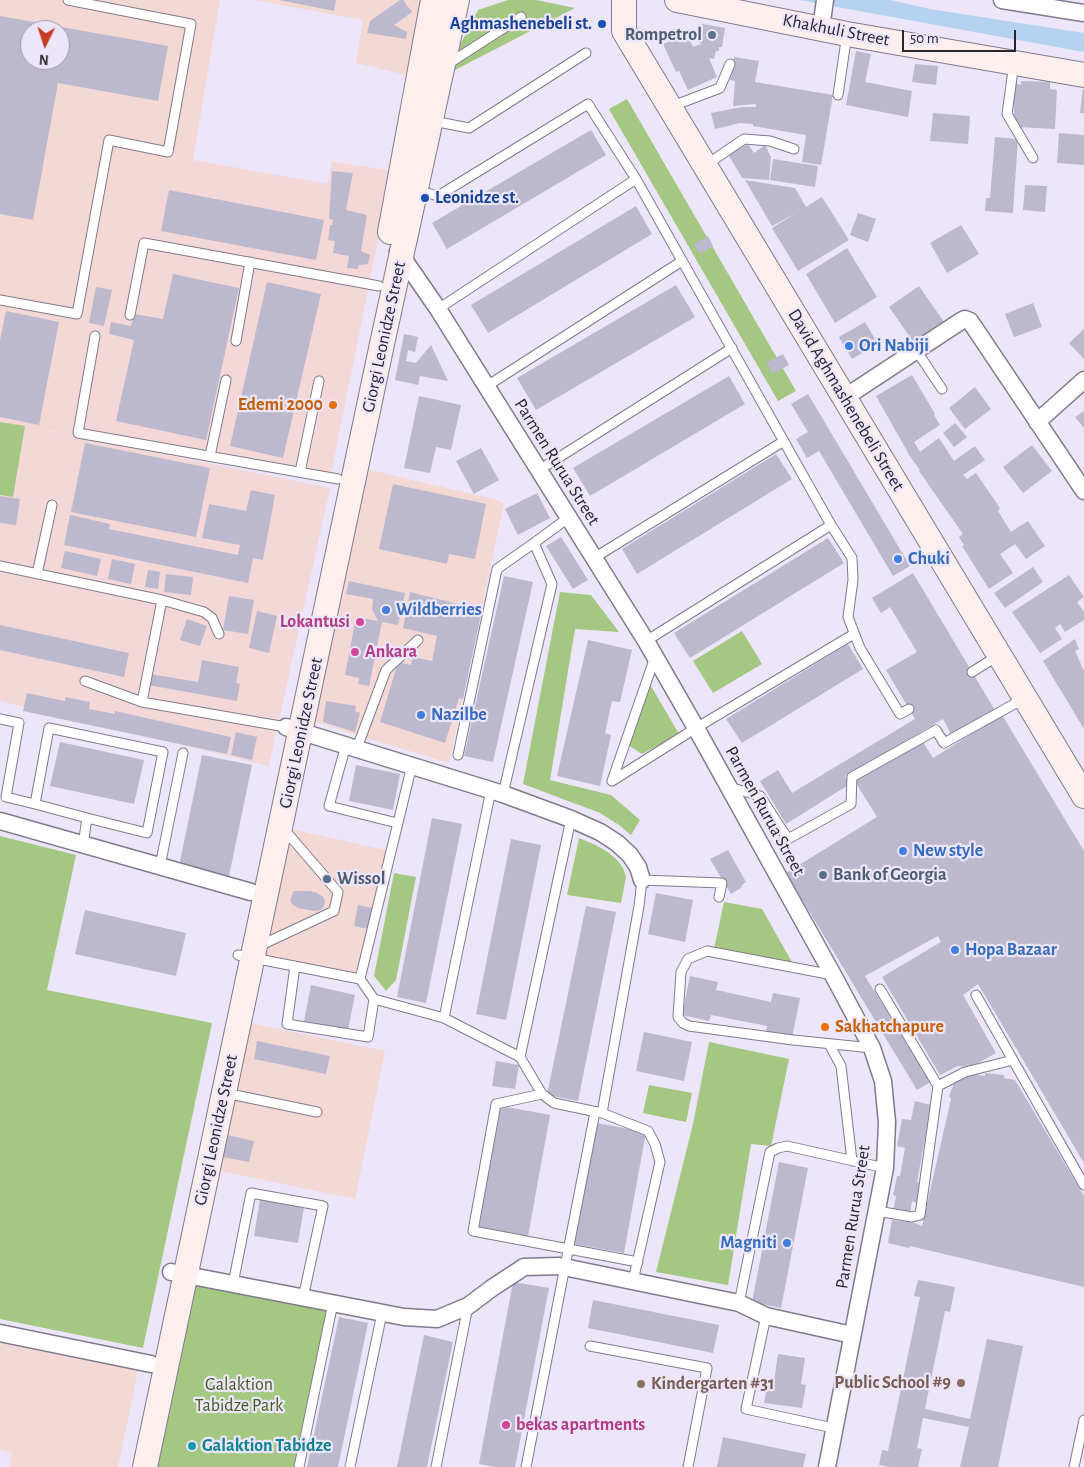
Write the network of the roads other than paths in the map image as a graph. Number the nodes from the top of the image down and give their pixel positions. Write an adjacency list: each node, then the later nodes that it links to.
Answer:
1 (68, 0): 29 (lane)
2 (433, 0): 24 (main road, Giorgi Leonidze Street)
3 (457, 0): 14 (main road, Giorgi Leonidze Street)
4 (624, 0): 17 (main road, David Aghmashenebeli Street)
5 (677, 0): 7 (main road, Khakhuli Street)
6 (1002, 0): 8 (street)
7 (823, 12): 10 (main road, Khakhuli Street)
8 (1084, 13)
9 (521, 17): 14 (lane)
10 (847, 34): 12 (main road, Khakhuli Street); 16 (lane)
11 (586, 53): 18 (lane)
12 (1014, 62): 15 (main road, Khakhuli Street); 20 (lane)
13 (730, 64): 17 (lane)
14 (442, 68): 18 (main road, Giorgi Leonidze Street)
15 (1084, 75)
16 (838, 95)
17 (670, 107): 21 (main road, David Aghmashenebeli Street)
18 (430, 120): 23 (main road, Giorgi Leonidze Street)
19 (794, 149): 21 (lane)
20 (1033, 158)
21 (705, 166): 41 (main road, David Aghmashenebeli Street)
22 (636, 179): 23 (lane); 26 (lane); 30 (lane)
23 (415, 190): 25 (main road, Giorgi Leonidze Street)
24 (390, 236): 25 (street, Parmen Rurua Street); 28 (main road, Giorgi Leonidze Street)
25 (401, 256): 30 (street, Parmen Rurua Street); 70 (main road, Giorgi Leonidze Street)
26 (682, 261): 34 (lane); 39 (lane)
27 (250, 262): 28 (lane); 31 (lane); 33 (lane)
28 (379, 286): 47 (main road, Giorgi Leonidze Street)
29 (0, 300)
30 (438, 309): 39 (street, Parmen Rurua Street)
31 (130, 315)
32 (95, 336): 44 (lane)
33 (236, 341)
34 (732, 348): 43 (lane); 45 (lane)
35 (916, 350): 40 (lane); 41 (street); 42 (street)
36 (226, 380): 44 (lane)
37 (1084, 380): 42 (street)
38 (319, 381): 46 (lane)
39 (486, 386): 45 (street, Parmen Rurua Street)
40 (942, 389)
41 (844, 398): 61 (main road, David Aghmashenebeli Street)
42 (1037, 422): 48 (street)
43 (784, 441): 51 (lane); 53 (lane)
44 (210, 456): 46 (lane)
45 (539, 470): 50 (street, Parmen Rurua Street)
46 (300, 472): 47 (lane)
47 (338, 479): 70 (main road, Giorgi Leonidze Street)
48 (1084, 491)
49 (52, 505): 55 (lane)
50 (568, 518): 52 (lane); 53 (street, Parmen Rurua Street)
51 (831, 525): 58 (lane); 60 (lane)
52 (534, 543): 73 (lane); 76 (lane)
53 (594, 558): 60 (street, Parmen Rurua Street)
54 (0, 566): 55 (lane)
55 (37, 574): 56 (lane)
56 (162, 600): 57 (lane); 66 (lane)
57 (219, 634)
58 (854, 634): 67 (lane); 69 (lane)
59 (418, 640): 71 (lane)
60 (646, 641): 62 (street, Parmen Rurua Street)
61 (999, 655): 63 (lane); 65 (main road, David Aghmashenebeli Street)
62 (655, 657): 69 (street, Parmen Rurua Street); 69 (lane)
63 (972, 672)
64 (85, 681): 66 (lane)
65 (1025, 698): 75 (lane); 77 (main road, David Aghmashenebeli Street)
66 (142, 702): 70 (lane)
67 (909, 709)
68 (0, 719): 78 (lane)
69 (696, 728): 75 (street, Parmen Rurua Street)
70 (294, 729): 71 (street); 83 (main road, Giorgi Leonidze Street); 87 (main road, Giorgi Leonidze Street)
71 (352, 747): 74 (street); 82 (lane)
72 (183, 753): 85 (lane)
73 (458, 755)
74 (412, 765): 76 (street); 82 (lane)
75 (729, 787): 91 (street, Parmen Rurua Street)
76 (497, 792): 80 (street); 96 (lane)
77 (1084, 796)
78 (35, 804): 79 (lane); 79 (lane)
79 (87, 818): 84 (lane)
80 (571, 819): 86 (street); 99 (lane)
81 (0, 821): 84 (street)
82 (397, 823): 92 (lane)
83 (281, 826): 89 (main road, Giorgi Leonidze Street); 89 (lane)
84 (83, 845): 85 (street)
85 (160, 866): 87 (street)
86 (642, 880): 88 (lane); 105 (lane)
87 (251, 892): 89 (main road, Giorgi Leonidze Street)
88 (719, 897)
89 (248, 954): 90 (lane); 102 (main road, Giorgi Leonidze Street); 113 (main road, Giorgi Leonidze Street)
90 (295, 966): 92 (lane); 95 (lane)
91 (833, 975): 97 (lane); 98 (street, Parmen Rurua Street)
92 (360, 979): 95 (lane)
93 (880, 989): 101 (lane)
94 (976, 995): 100 (lane)
95 (374, 999): 96 (lane)
96 (444, 1018): 99 (lane)
97 (829, 1044): 98 (lane); 106 (lane)
98 (872, 1048): 107 (street, Parmen Rurua Street)
99 (520, 1057): 103 (lane)
100 (1013, 1060): 101 (lane); 108 (lane)
101 (938, 1086): 109 (lane)
102 (224, 1092): 104 (lane); 113 (main road, Giorgi Leonidze Street)
103 (542, 1094): 105 (lane); 110 (lane)
104 (317, 1112)
105 (598, 1112): 110 (lane); 111 (lane)
106 (852, 1161): 107 (lane); 118 (lane)
107 (885, 1168): 109 (street, Parmen Rurua Street)
108 (1084, 1185)
109 (876, 1211): 123 (street, Parmen Rurua Street)
110 (568, 1249): 111 (lane); 112 (lane)
111 (638, 1262): 114 (lane)
112 (565, 1267): 114 (street); 119 (street); 133 (lane)
113 (178, 1274): 115 (street); 125 (main road, Giorgi Leonidze Street); 129 (main road, Giorgi Leonidze Street)
114 (633, 1281): 118 (street)
115 (233, 1284): 116 (street); 116 (lane)
116 (304, 1298): 117 (street)
117 (333, 1303): 120 (street); 130 (lane)
118 (739, 1303): 121 (street)
119 (468, 1306): 120 (street); 132 (lane)
120 (382, 1313): 131 (lane)
121 (766, 1316): 123 (street); 127 (lane)
122 (0, 1333): 125 (street)
123 (852, 1335): 127 (street, Parmen Rurua Street)
124 (590, 1346): 134 (lane)
125 (152, 1364): 128 (main road, Giorgi Leonidze Street)
126 (1084, 1420): 136 (lane)
127 (833, 1428): 135 (street, Parmen Rurua Street)
128 (130, 1467)
129 (145, 1467)
130 (299, 1467)
131 (350, 1467)
132 (436, 1467)
133 (526, 1467)
134 (688, 1467)
135 (827, 1467)
136 (1074, 1467)

